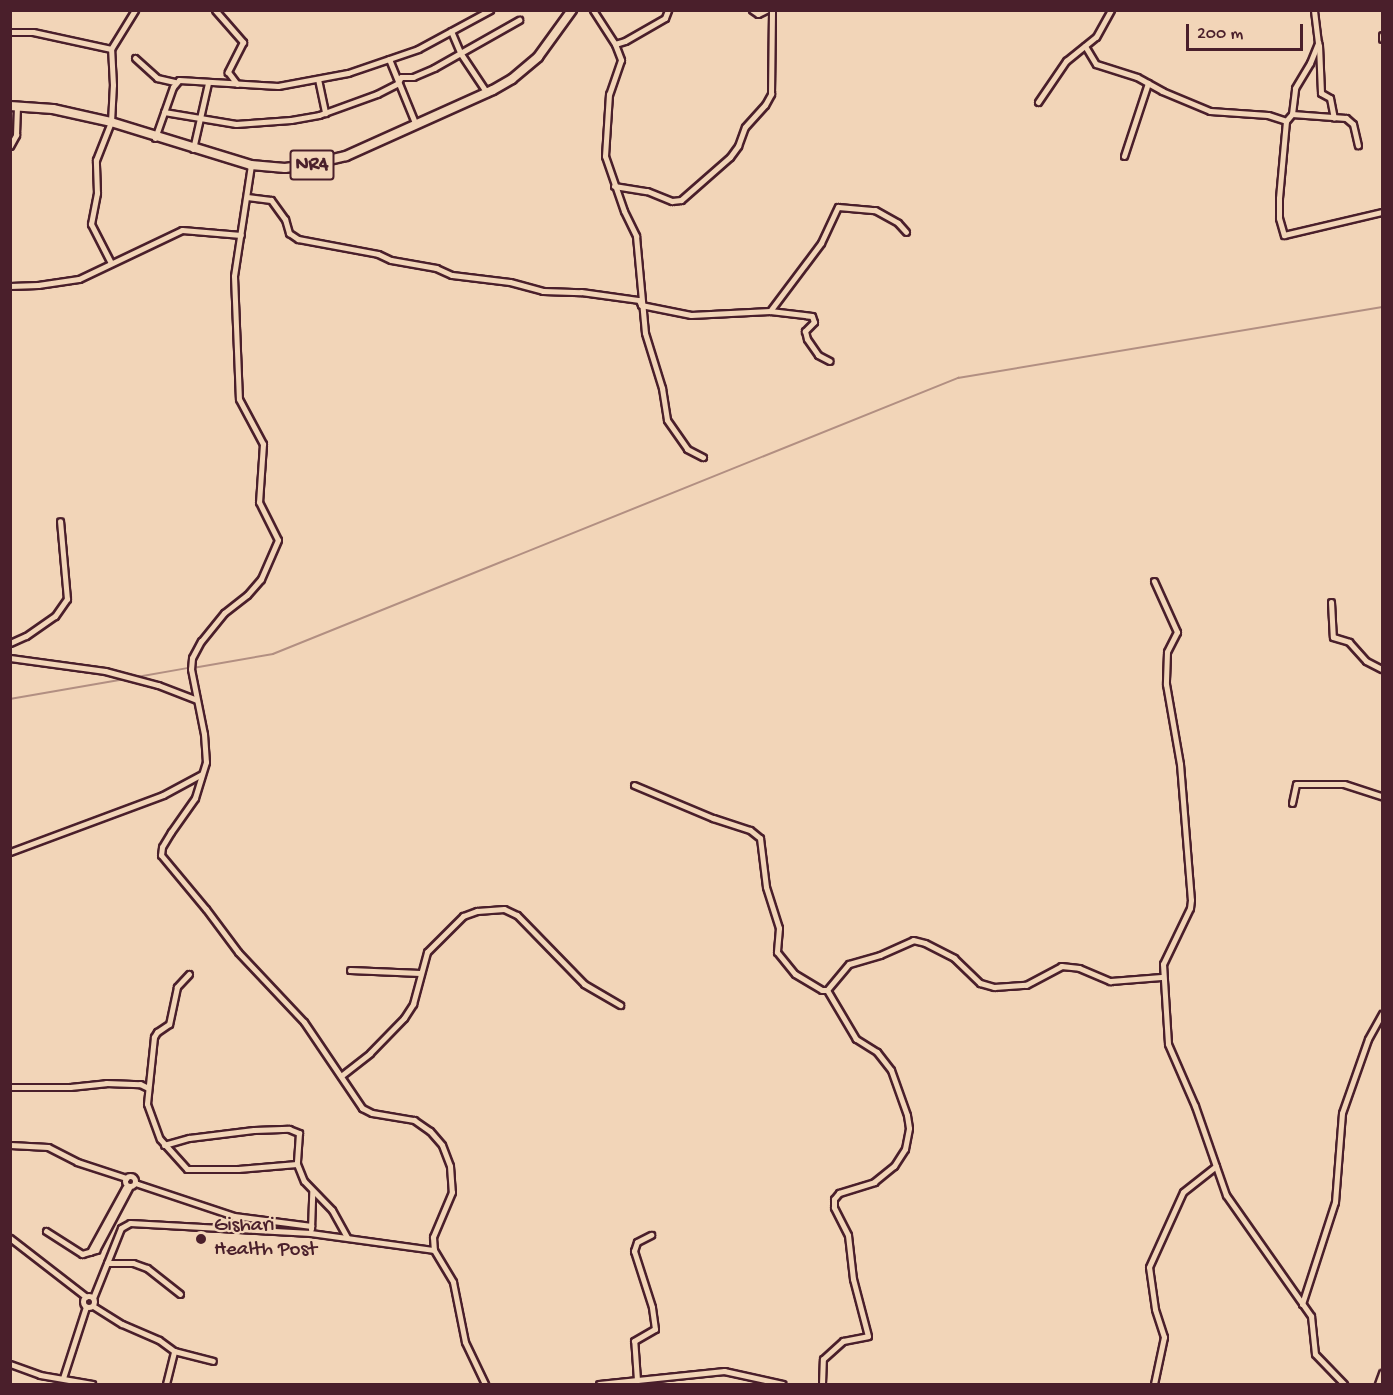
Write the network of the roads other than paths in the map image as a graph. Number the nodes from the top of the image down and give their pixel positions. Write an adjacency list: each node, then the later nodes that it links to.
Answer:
1 (135, 10): 18 (street)
2 (215, 10): 26 (street)
3 (490, 10): 13 (street)
4 (572, 10): 28 (highway, NR4)
5 (592, 10): 16 (street)
6 (668, 10): 16 (street)
7 (752, 10): 8 (street)
8 (766, 10)
9 (772, 10): 45 (street)
10 (1111, 10): 17 (street)
11 (1314, 10): 15 (street)
12 (519, 20): 19 (street)
13 (451, 31): 19 (street); 21 (street)
14 (10, 32): 18 (street)
15 (1318, 43): 33 (street); 34 (street)
16 (615, 44): 45 (street)
17 (1085, 46): 25 (street); 29 (street)
18 (111, 48): 37 (street)
19 (461, 54): 27 (street); 28 (street)
20 (135, 58): 23 (street)
21 (389, 59): 22 (street); 27 (street)
22 (318, 79): 26 (street); 32 (street)
23 (175, 82): 24 (street); 31 (street)
24 (208, 83): 26 (street); 35 (street)
25 (1148, 83): 36 (street); 43 (street)
26 (237, 84)
27 (397, 84): 32 (street); 38 (street)
28 (487, 93): 38 (highway, NR4)
29 (1038, 102)
30 (14, 106): 37 (highway, NR4); 41 (street)
31 (164, 112): 35 (street); 39 (street)
32 (325, 113): 35 (street)
33 (1292, 114): 34 (street); 36 (street)
34 (1334, 118): 40 (street)
35 (200, 119): 42 (street)
36 (1286, 120): 47 (street)
37 (111, 122): 39 (highway, NR4); 50 (street)
38 (416, 125): 44 (highway, NR4)
39 (155, 138): 42 (highway, NR4)
40 (1358, 145)
41 (10, 146)
42 (193, 149): 44 (highway, NR4)
43 (1124, 156)
44 (251, 165): 46 (street)
45 (614, 186): 52 (street)
46 (247, 197): 49 (street); 52 (street)
47 (1383, 212)
48 (906, 232): 53 (street)
49 (241, 235): 50 (street); 62 (street)
50 (111, 263): 51 (street)
51 (10, 286)
52 (641, 305): 53 (street); 55 (street)
53 (770, 311): 54 (street)
54 (830, 362)
55 (703, 457)
56 (60, 521): 59 (street)
57 (1154, 581): 71 (street)
58 (1331, 602): 61 (street)
59 (10, 643)
60 (10, 658): 62 (street)
61 (1383, 669)
62 (195, 699): 63 (street)
63 (202, 774): 67 (street); 75 (street)
64 (634, 785): 72 (street)
65 (1383, 796): 66 (street)
66 (1292, 803)
67 (10, 852)
68 (350, 970): 69 (street)
69 (420, 973): 73 (street); 75 (street)
70 (189, 974): 77 (street)
71 (1162, 977): 72 (street); 81 (street)
72 (828, 990): 111 (street)
73 (620, 1005)
74 (1383, 1014): 97 (street)
75 (341, 1076): 92 (street)
76 (10, 1087): 77 (street)
77 (148, 1088): 78 (street)
78 (164, 1144): 80 (street); 80 (street)
79 (10, 1145): 82 (street)
80 (297, 1164): 83 (street)
81 (1216, 1166): 97 (street); 112 (street)
82 (130, 1183): 84 (street); 85 (street); 93 (street)
83 (312, 1191): 85 (street); 90 (street)
84 (108, 1226): 86 (street); 93 (street)
85 (311, 1226): 88 (street)
86 (121, 1228): 88 (street); 94 (street)
87 (46, 1231): 93 (street)
88 (311, 1233): 90 (street)
89 (651, 1235): 104 (street)
90 (347, 1237): 92 (street)
91 (10, 1238): 96 (street)
92 (434, 1250): 108 (street)
93 (90, 1252)
94 (107, 1263): 95 (street); 96 (street)
95 (180, 1294)
96 (89, 1298): 98 (street); 98 (street)
97 (1302, 1304): 113 (street)
98 (90, 1307): 99 (street); 103 (street)
99 (174, 1351): 100 (street); 107 (street)
100 (213, 1361)
101 (10, 1364): 103 (street)
102 (1383, 1373): 114 (street)
103 (63, 1378): 106 (street)
104 (637, 1380): 105 (street); 109 (street)
105 (770, 1383): 110 (street)
106 (92, 1384)
107 (166, 1384)
108 (485, 1384)
109 (599, 1384)
110 (783, 1384)
111 (822, 1384)
112 (1154, 1384)
113 (1344, 1384)
114 (1378, 1384)

